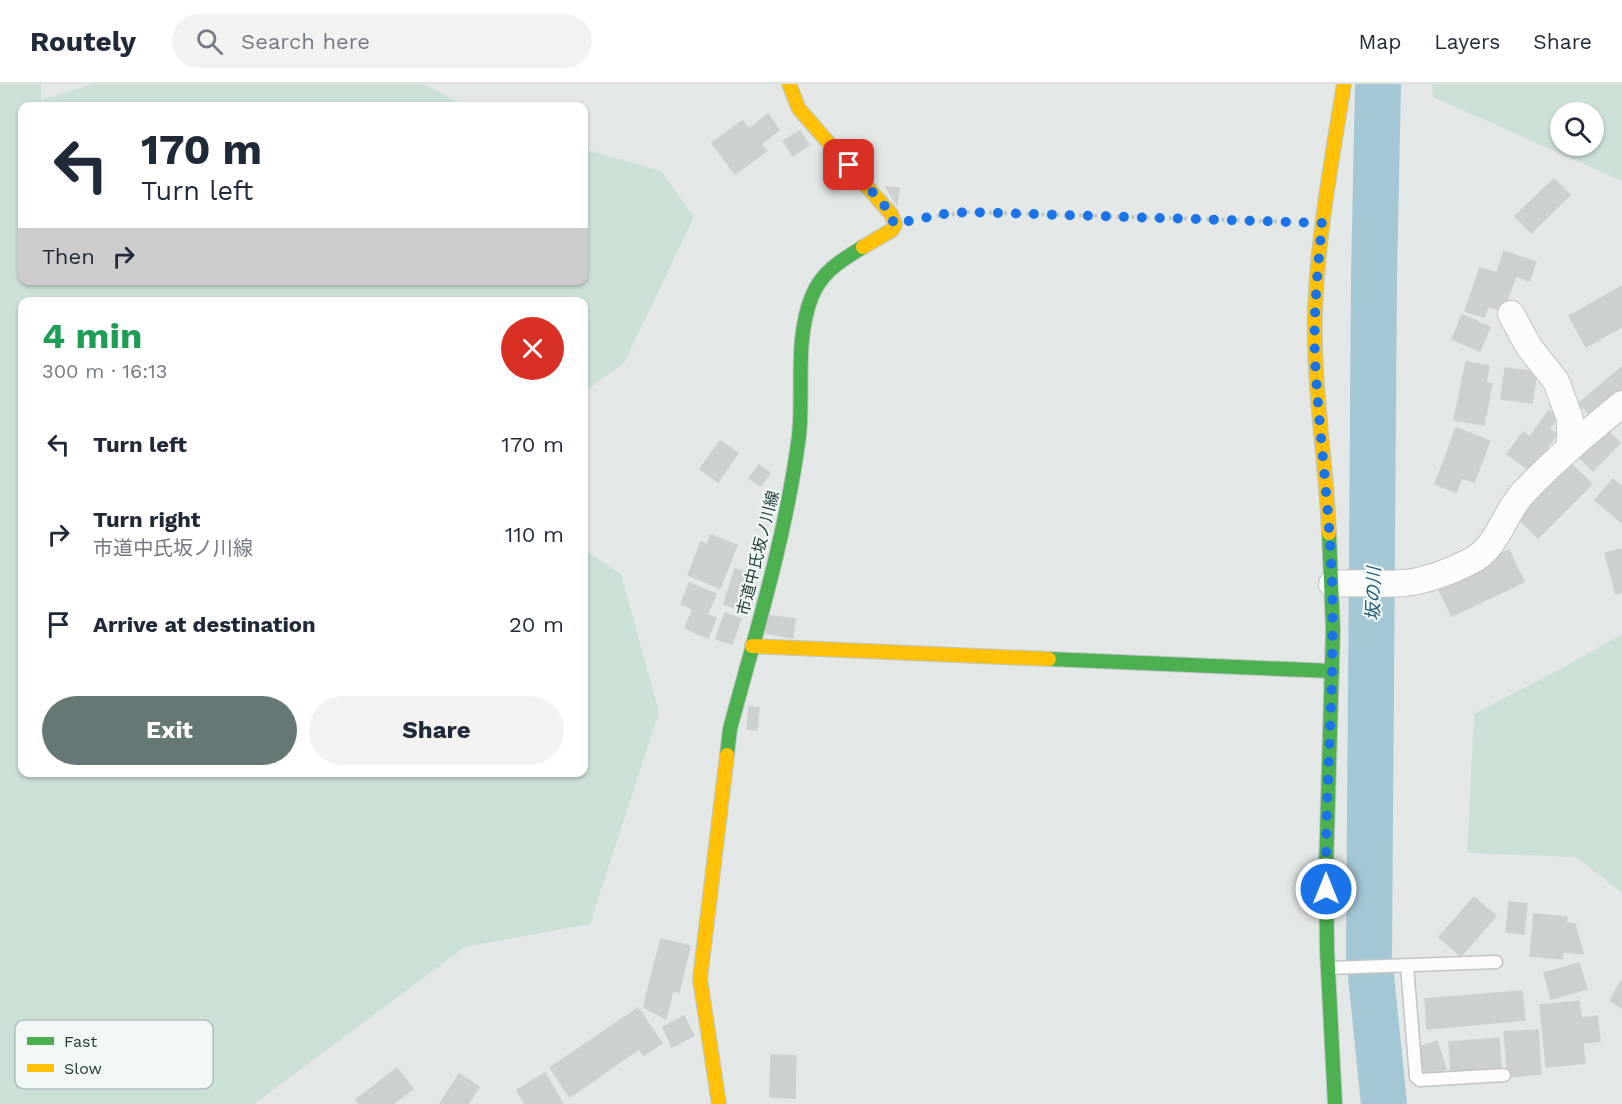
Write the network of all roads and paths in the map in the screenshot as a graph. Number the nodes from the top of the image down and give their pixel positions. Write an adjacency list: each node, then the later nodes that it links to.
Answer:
1 (789, 84): 4 (street)
2 (1344, 84): 3 (street)
3 (1322, 223): 4 (path); 8 (street)
4 (894, 224): 9 (street, 市道中氏坂ノ川線)
5 (1511, 314): 7 (street)
6 (1622, 404): 7 (street)
7 (1570, 448): 8 (street)
8 (1338, 584): 10 (street)
9 (752, 646): 10 (street); 15 (street, 市道中氏坂ノ川線)
10 (1332, 671): 13 (street)
11 (1497, 962): 12 (lane)
12 (1403, 966): 13 (lane); 14 (lane)
13 (1334, 967): 16 (street)
14 (1504, 1075)
15 (719, 1104)
16 (1335, 1104)

